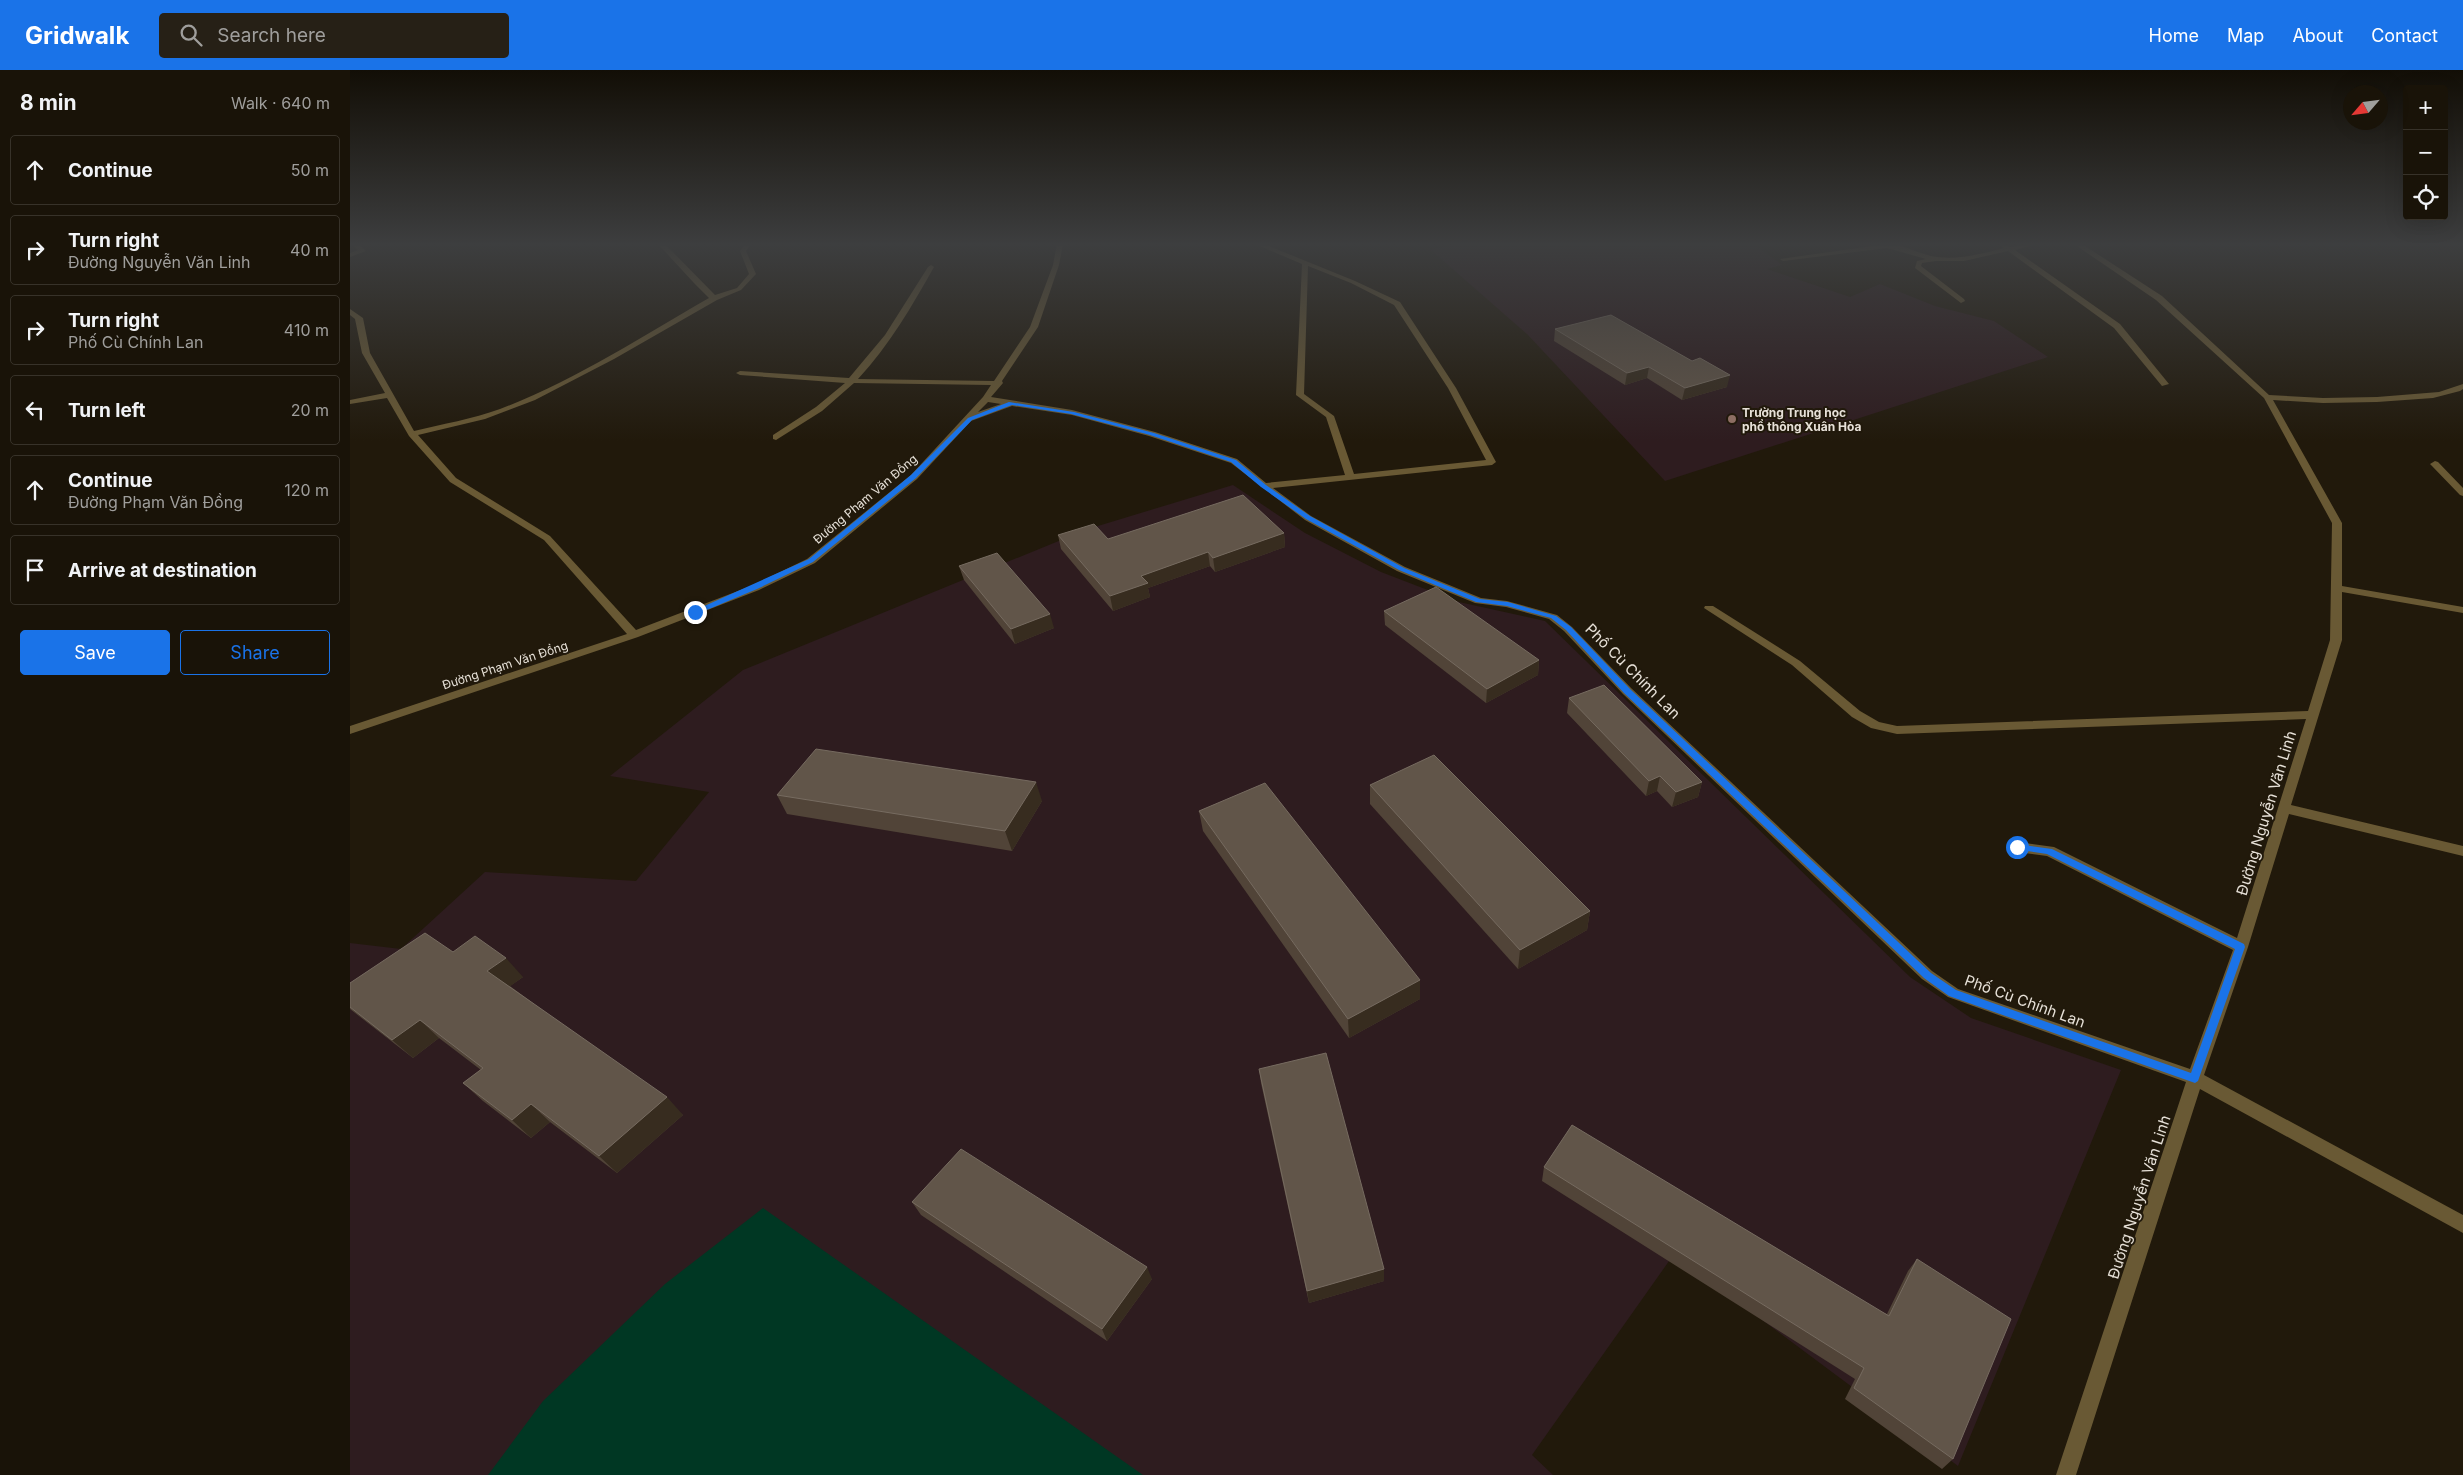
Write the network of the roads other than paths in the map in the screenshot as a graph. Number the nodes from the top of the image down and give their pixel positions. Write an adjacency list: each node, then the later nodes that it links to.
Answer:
1 (695, 310): 20 (street)
2 (906, 310): 10 (street)
3 (1040, 310): 11 (street, Đường Phạm Văn Đồng)
4 (1303, 310): 23 (street)
5 (1401, 310): 23 (street)
6 (2095, 310): 12 (street)
7 (2172, 310): 15 (street, Đường Nguyễn Văn Linh)
8 (350, 311): 14 (street)
9 (740, 373): 10 (street)
10 (852, 381): 11 (street); 21 (street)
11 (998, 383): 16 (street, Đường Phạm Văn Đồng)
12 (2165, 384)
13 (2463, 386): 15 (street)
14 (390, 395): 17 (street); 20 (street)
15 (2267, 397): 26 (street, Đường Nguyễn Văn Linh)
16 (986, 399): 18 (street, Phố Cù Chính Lan); 19 (street, Đường Phạm Văn Đồng)
17 (350, 402)
18 (1011, 403): 19 (street); 24 (street, Phố Cù Chính Lan)
19 (970, 419): 29 (street, Đường Phạm Văn Đồng)
20 (412, 434): 29 (street)
21 (776, 437)
22 (2435, 464): 25 (street)
23 (1350, 476): 24 (street)
24 (1264, 486): 36 (street, Phố Cù Chính Lan)
25 (2463, 493)
26 (2336, 588): 28 (street); 30 (street, Đường Nguyễn Văn Linh)
27 (1709, 608): 30 (street)
28 (2463, 610)
29 (634, 636): 31 (street, Đường Phạm Văn Đồng)
30 (2313, 715): 32 (street, Đường Nguyễn Văn Linh)
31 (350, 730)
32 (2284, 808): 34 (street); 35 (street, Đường Nguyễn Văn Linh)
33 (2017, 847): 35 (street)
34 (2463, 851)
35 (2241, 947): 36 (street, Đường Nguyễn Văn Linh)
36 (2195, 1078): 37 (street, Phố Cù Chính Lan); 38 (street, Đường Nguyễn Văn Linh)
37 (2463, 1224)
38 (2066, 1475)

